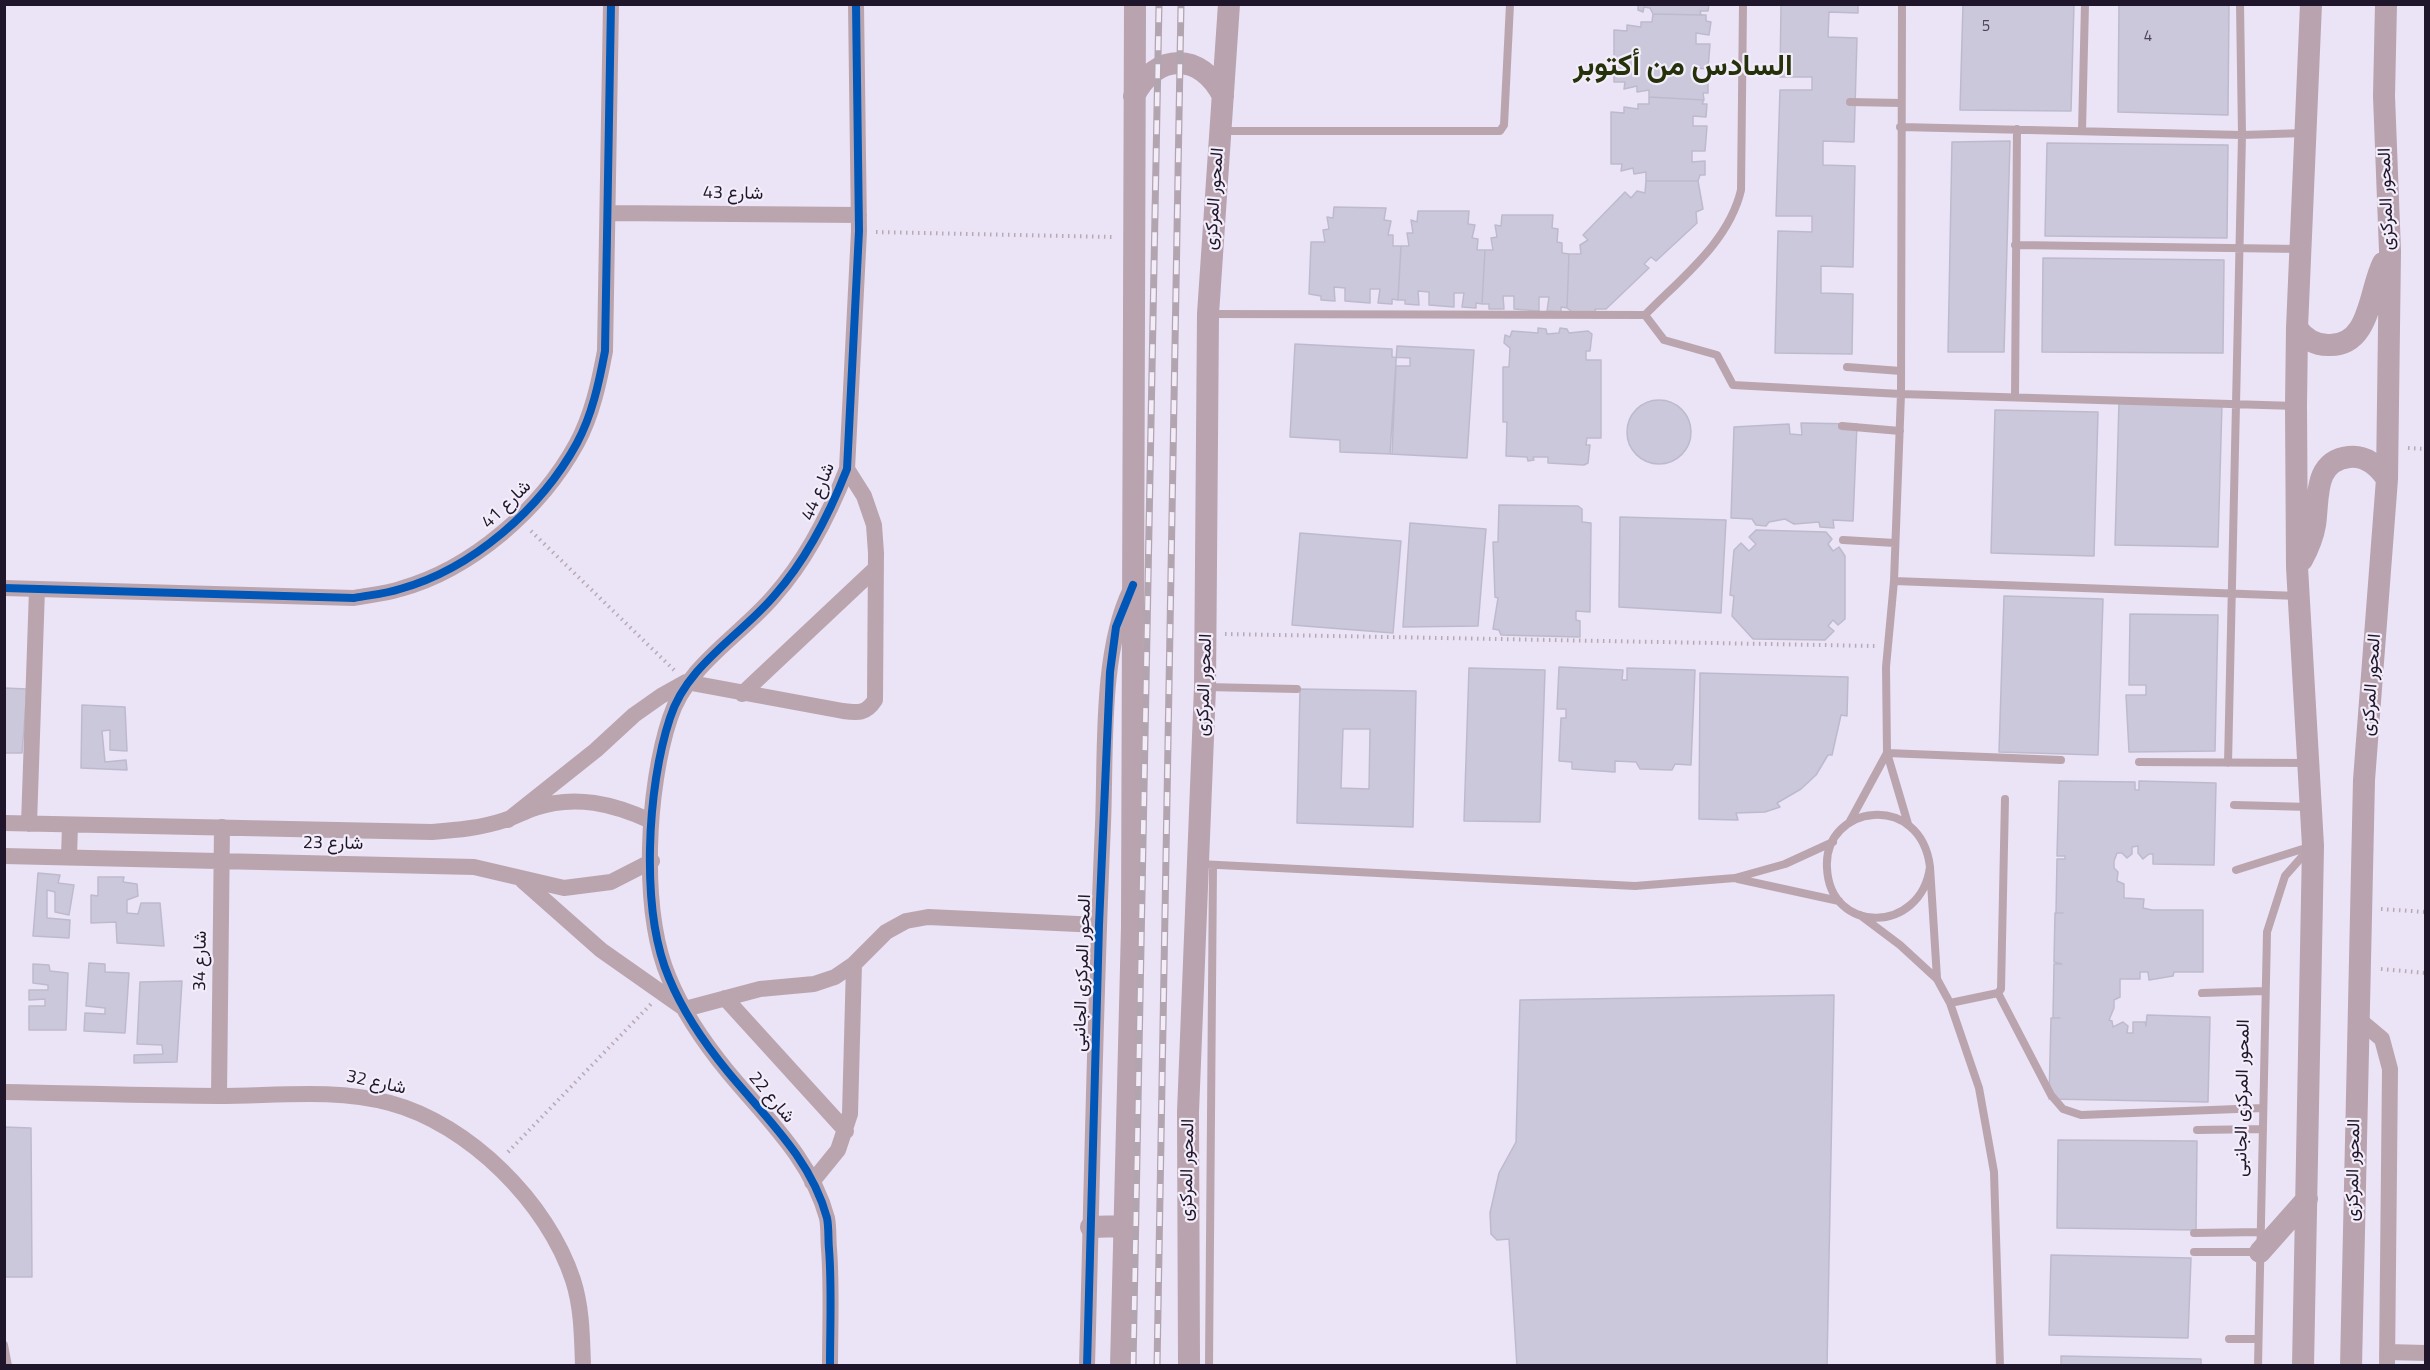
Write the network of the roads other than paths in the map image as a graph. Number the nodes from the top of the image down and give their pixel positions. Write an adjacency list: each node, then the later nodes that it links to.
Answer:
1 (611, 4): 22 (street, شارع 41)
2 (856, 4): 23 (street, شارع 44)
3 (1135, 4): 12 (main road)
4 (1229, 4): 13 (main road, المحور المركزى)
5 (1510, 4): 18 (lane)
6 (1743, 4): 29 (lane)
7 (1902, 4): 15 (lane)
8 (2085, 4): 19 (lane)
9 (2240, 4): 21 (lane)
10 (2312, 4): 20 (main road)
11 (2386, 4): 27 (main road, المحور المركزى)
12 (1134, 96): 13 (main road); 46 (main road)
13 (1223, 96): 18 (main road, المحور المركزى)
14 (1850, 102): 15 (lane)
15 (1900, 103): 16 (lane)
16 (1900, 127): 17 (lane); 32 (lane)
17 (2017, 129): 19 (lane); 24 (lane)
18 (1221, 131): 28 (main road, المحور المركزى)
19 (2082, 131): 21 (lane)
20 (2307, 133): 21 (lane); 26 (main road)
21 (2242, 135): 25 (lane)
22 (608, 213): 23 (street, شارع 43); 48 (street, شارع 41)
23 (859, 223): 39 (street, شارع 44)
24 (2015, 245): 25 (lane); 34 (lane)
25 (2238, 248): 26 (lane); 35 (lane)
26 (2300, 249): 30 (main road)
27 (2390, 251): 30 (main road); 40 (main road, المحور المركزى)
28 (1208, 314): 29 (lane); 52 (main road, المحور المركزى)
29 (1645, 315): 33 (lane)
30 (2296, 328): 36 (main road)
31 (1847, 367): 32 (lane)
32 (1901, 371): 33 (lane)
33 (1901, 394): 34 (lane); 38 (lane)
34 (2015, 396): 35 (lane)
35 (2238, 402): 36 (lane); 49 (lane)
36 (2296, 406): 43 (main road)
37 (1842, 426): 38 (lane)
38 (1900, 431): 42 (lane)
39 (847, 469): 44 (street); 51 (street, شارع 44)
40 (2387, 479): 43 (main road); 93 (main road, المحور المركزى)
41 (1843, 540): 42 (lane)
42 (1895, 543): 45 (lane)
43 (2297, 567): 50 (main road)
44 (876, 568): 54 (street); 54 (street)
45 (1894, 581): 49 (lane); 55 (lane)
46 (1133, 585): 84 (street, المحور المركزى الجانبى); 102 (main road)
47 (4, 588): 48 (street, شارع 41)
48 (37, 589): 66 (street)
49 (2233, 594): 50 (lane); 58 (lane)
50 (2299, 596): 59 (main road)
51 (687, 682): 54 (street); 63 (street); 64 (street, شارع 44)
52 (1205, 687): 53 (lane); 77 (main road, المحور المركزى)
53 (1298, 689)
54 (742, 694)
55 (1887, 753): 56 (lane); 67 (lane); 68 (lane)
56 (2061, 760)
57 (2139, 762): 58 (lane)
58 (2228, 763): 59 (lane)
59 (2308, 764): 62 (main road)
60 (2005, 799): 88 (lane)
61 (2234, 805): 62 (lane)
62 (2311, 807): 72 (main road)
63 (508, 820): 64 (street, شارع 23); 70 (street, شارع 23)
64 (651, 821): 76 (street, شارع 44)
65 (4, 823): 66 (street, شارع 23)
66 (29, 824): 69 (street, شارع 23)
67 (1849, 824): 68 (lane); 71 (lane)
68 (1908, 824): 78 (lane)
69 (70, 825): 70 (street, شارع 23); 74 (street)
70 (222, 827): 75 (street, شارع 34)
71 (1833, 842): 81 (lane); 82 (lane)
72 (2313, 846): 79 (lane); 87 (lane, المحور المركزى الجانبى); 101 (main road)
73 (4, 856): 74 (street, شارع 23)
74 (69, 857): 75 (street, شارع 23)
75 (222, 861): 80 (street, شارع 23); 95 (street, شارع 34)
76 (652, 861): 80 (street, شارع 23); 92 (street, شارع 22)
77 (1205, 865): 81 (lane); 117 (main road, المحور المركزى); 118 (lane)
78 (1930, 867): 83 (lane); 86 (lane)
79 (2236, 870)
80 (518, 876): 92 (street)
81 (1735, 878): 82 (lane)
82 (1839, 901): 83 (lane)
83 (1860, 915): 86 (lane)
84 (1099, 925): 85 (street); 103 (street, المحور المركزى الجانبى)
85 (854, 964): 90 (street); 99 (street)
86 (1937, 979): 91 (lane)
87 (2264, 991): 89 (lane); 96 (lane, المحور المركزى الجانبى)
88 (1998, 993): 91 (lane); 96 (lane)
89 (2202, 993)
90 (725, 998): 92 (street); 99 (street)
91 (1950, 1004): 119 (lane)
92 (685, 1009): 100 (street, شارع 22)
93 (2357, 1018): 111 (street); 122 (main road, المحور المركزى)
94 (4, 1092): 95 (street, شارع 32)
95 (219, 1096): 113 (street, شارع 32)
96 (2263, 1108): 97 (lane, المحور المركزى الجانبى)
97 (2263, 1129): 98 (lane); 105 (lane, المحور المركزى الجانبى)
98 (2197, 1130)
99 (846, 1131): 100 (street)
100 (812, 1182): 114 (street, شارع 22)
101 (2307, 1199): 105 (main road); 121 (main road)
102 (1123, 1226): 103 (main road); 116 (main road)
103 (1091, 1227): 115 (street, المحور المركزى الجانبى)
104 (2194, 1233): 105 (lane)
105 (2261, 1242): 106 (lane); 108 (lane, المحور المركزى الجانبى)
106 (2194, 1252)
107 (2229, 1339): 108 (lane)
108 (2258, 1339): 120 (lane, المحور المركزى الجانبى)
109 (4, 1345): 112 (lane)
110 (2426, 1353): 111 (street)
111 (2387, 1359)
112 (8, 1365)
113 (583, 1365)
114 (830, 1365)
115 (1087, 1365)
116 (1121, 1365)
117 (1189, 1365)
118 (1209, 1365)
119 (2000, 1365)
120 (2258, 1365)
121 (2303, 1365)
122 (2351, 1365)

